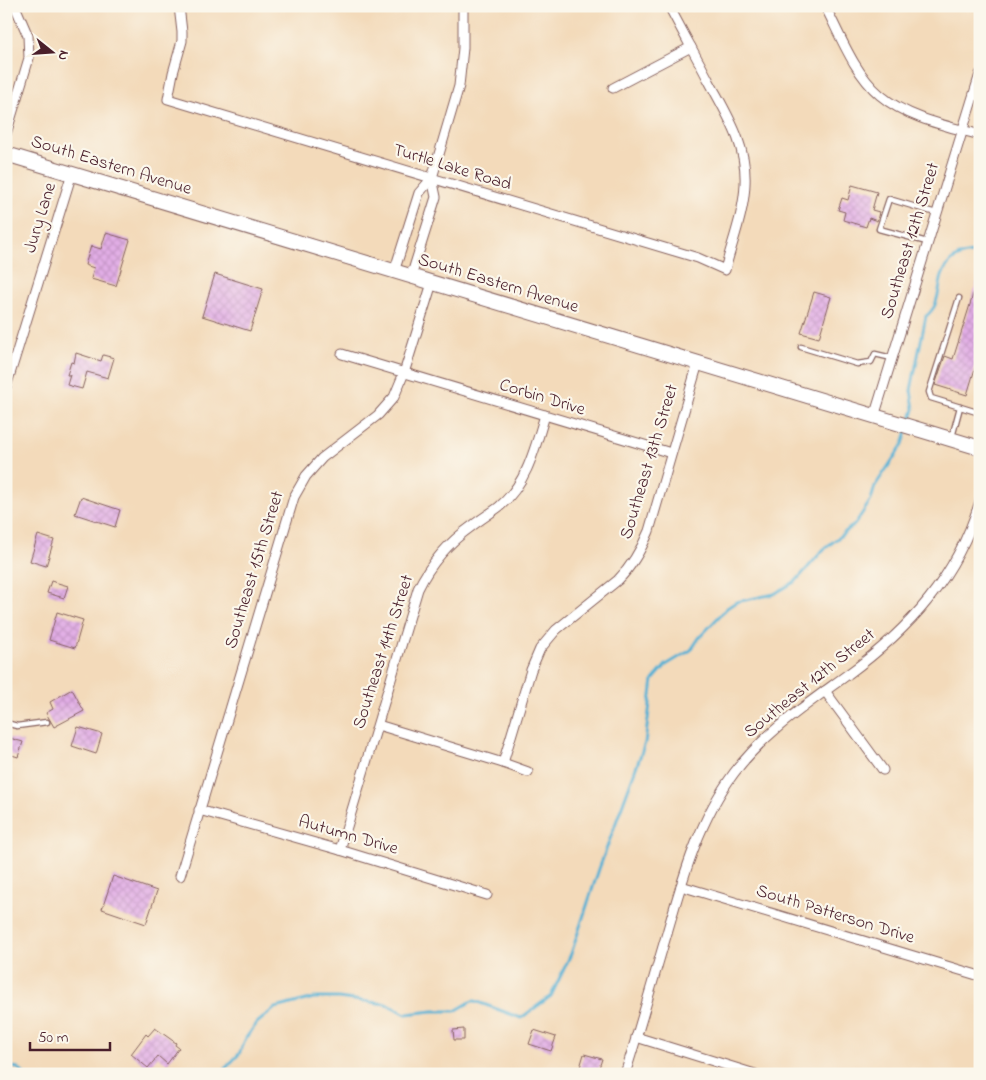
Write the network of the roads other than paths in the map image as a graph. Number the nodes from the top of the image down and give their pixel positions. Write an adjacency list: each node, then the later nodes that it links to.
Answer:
1 (15, 6): 10 (street)
2 (179, 6): 14 (street, Turtle Lake Road)
3 (463, 6): 14 (street)
4 (669, 6): 6 (street)
5 (825, 6): 9 (street)
6 (691, 47): 8 (street); 14 (street, Turtle Lake Road)
7 (980, 74): 9 (street, Southeast 12th Street)
8 (613, 88)
9 (962, 130): 11 (street); 15 (street, Southeast 12th Street)
10 (6, 134)
11 (980, 135)
12 (6, 154): 13 (main road, South Eastern Avenue)
13 (72, 173): 17 (main road, South Eastern Avenue); 26 (street, Jury Lane)
14 (432, 178): 17 (street); 18 (street)
15 (936, 213): 16 (street, Southeast 12th Street); 16 (lane)
16 (927, 242): 23 (street, Southeast 12th Street)
17 (394, 272): 18 (main road, South Eastern Avenue)
18 (411, 277): 19 (main road, South Eastern Avenue)
19 (432, 283): 24 (main road, South Eastern Avenue); 25 (street, Southeast 15th Street)
20 (959, 298): 27 (lane)
21 (801, 347): 23 (lane)
22 (342, 354): 25 (street, Corbin Drive)
23 (892, 358): 30 (street, Southeast 12th Street)
24 (698, 363): 30 (main road, South Eastern Avenue); 33 (street, Southeast 13th Street)
25 (404, 373): 29 (street, Corbin Drive); 42 (street, Southeast 15th Street)
26 (6, 387)
27 (960, 407): 28 (lane); 31 (lane)
28 (980, 413)
29 (545, 415): 33 (street, Corbin Drive); 38 (street, Southeast 14th Street)
30 (874, 417): 31 (main road, South Eastern Avenue)
31 (951, 440): 32 (main road, South Eastern Avenue)
32 (980, 448)
33 (671, 453): 39 (street, Southeast 13th Street)
34 (980, 501): 35 (street, Southeast 12th Street)
35 (824, 691): 40 (street); 45 (street, Southeast 12th Street)
36 (48, 722): 37 (lane)
37 (6, 723)
38 (378, 725): 39 (street); 43 (street, Southeast 14th Street)
39 (504, 763): 41 (street)
40 (883, 770)
41 (528, 772)
42 (199, 810): 43 (street, Autumn Drive); 44 (street, Southeast 15th Street)
43 (340, 850): 46 (street, Autumn Drive)
44 (180, 876)
45 (681, 886): 47 (street, South Patterson Drive); 48 (street, Southeast 12th Street)
46 (487, 895)
47 (980, 976)
48 (636, 1037): 49 (street, Southeast 12th Street); 50 (street)
49 (625, 1074)
50 (755, 1074)

